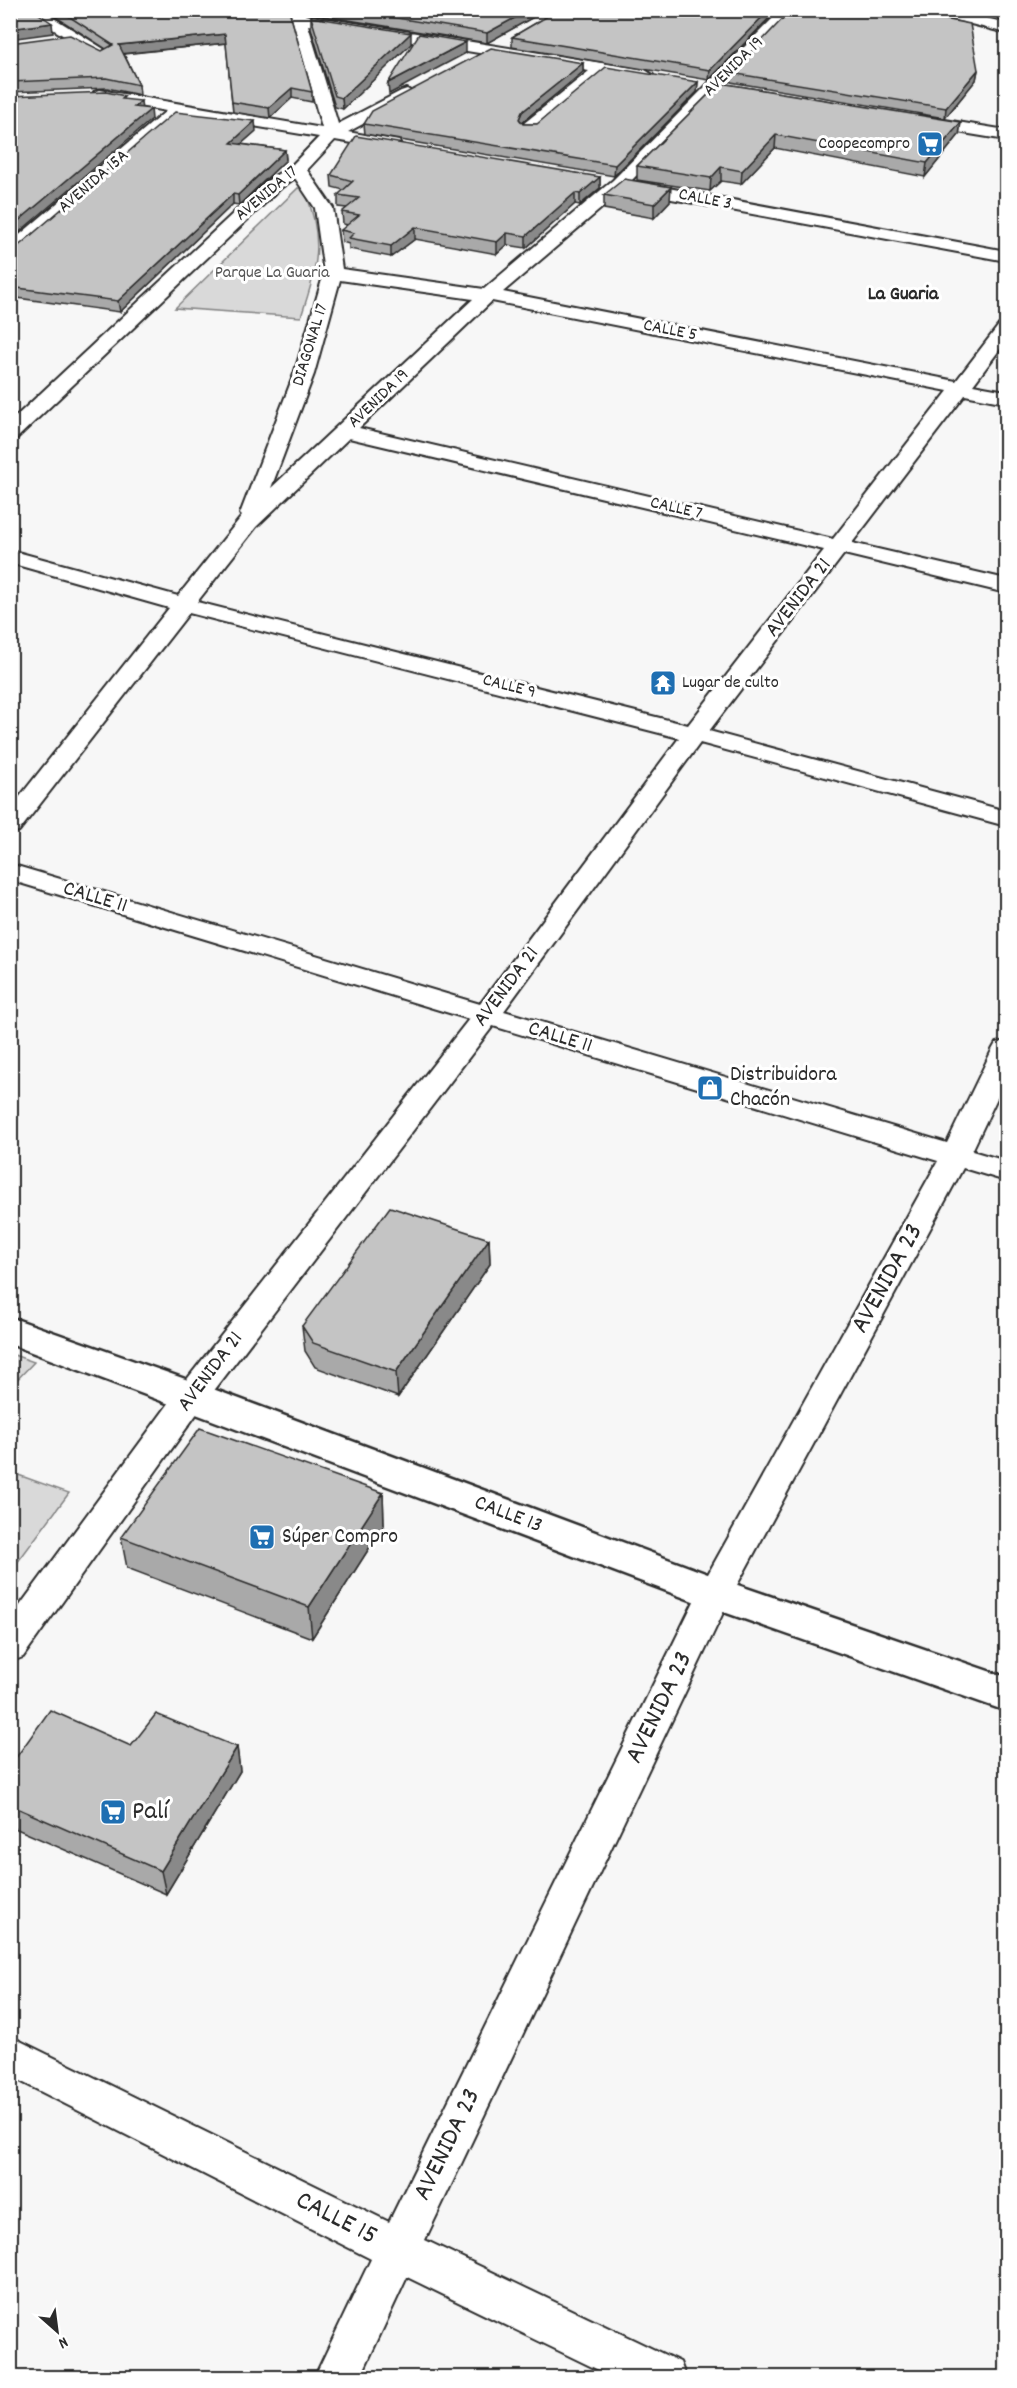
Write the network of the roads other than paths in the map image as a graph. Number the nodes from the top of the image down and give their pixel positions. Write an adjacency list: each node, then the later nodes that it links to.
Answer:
1 (29, 10): 8 (street)
2 (790, 10): 17 (street, AVENIDA 19)
3 (933, 10): 6 (street)
4 (985, 10): 6 (street)
5 (302, 13): 11 (street); 24 (street)
6 (968, 20): 7 (street)
7 (1006, 28)
8 (74, 37): 10 (street); 12 (street)
9 (511, 38): 11 (street)
10 (51, 41)
11 (490, 50): 13 (street); 14 (street)
12 (104, 54)
13 (469, 61)
14 (602, 68): 15 (street); 23 (street)
15 (658, 77)
16 (692, 83): 17 (street)
17 (714, 87): 19 (street); 29 (street, AVENIDA 19)
18 (416, 89): 24 (street, AVENIDA 17)
19 (738, 91)
20 (85, 96): 21 (street)
21 (177, 110): 24 (street); 30 (street, AVENIDA 15A)
22 (901, 117): 25 (street)
23 (528, 128)
24 (332, 134): 26 (street); 27 (street, AVENIDA 17)
25 (1006, 135)
26 (412, 148)
27 (298, 169): 32 (street, DIAGONAL 17); 38 (street, AVENIDA 17)
28 (596, 180): 29 (street, CALLE 3)
29 (619, 184): 31 (street, CALLE 3); 33 (street, AVENIDA 19)
30 (10, 253)
31 (1006, 256)
32 (333, 273): 33 (street, CALLE 5); 39 (street, DIAGONAL 17)
33 (488, 295): 35 (street, CALLE 5); 37 (street, AVENIDA 19)
34 (1006, 330): 35 (street, AVENIDA 21)
35 (961, 389): 36 (street, CALLE 5); 40 (street, AVENIDA 21)
36 (1006, 397)
37 (346, 431): 39 (street, AVENIDA 19); 40 (street, CALLE 7)
38 (10, 434)
39 (248, 522): 43 (street, AVENIDA 19)
40 (838, 547): 42 (street, CALLE 7); 44 (street, AVENIDA 21)
41 (10, 556): 43 (street, CALLE 9)
42 (1006, 586)
43 (184, 605): 44 (street, CALLE 9); 46 (street, AVENIDA 19)
44 (694, 734): 45 (street, CALLE 9); 48 (street, AVENIDA 21)
45 (1006, 819)
46 (10, 826)
47 (10, 872): 48 (street, CALLE 11)
48 (486, 1016): 50 (street, CALLE 11); 53 (street, AVENIDA 21)
49 (1006, 1050): 50 (street, AVENIDA 23)
50 (955, 1156): 51 (street, CALLE 11); 54 (street, AVENIDA 23)
51 (1006, 1172)
52 (10, 1330): 53 (street, CALLE 13)
53 (192, 1396): 54 (street, CALLE 13); 55 (street, AVENIDA 21)
54 (715, 1593): 56 (street, CALLE 13); 58 (street, AVENIDA 23)
55 (10, 1647)
56 (1006, 1694)
57 (10, 2055): 58 (street, CALLE 15)
58 (397, 2249): 59 (street, AVENIDA 23); 60 (street, CALLE 15)
59 (336, 2378)
60 (664, 2378)

